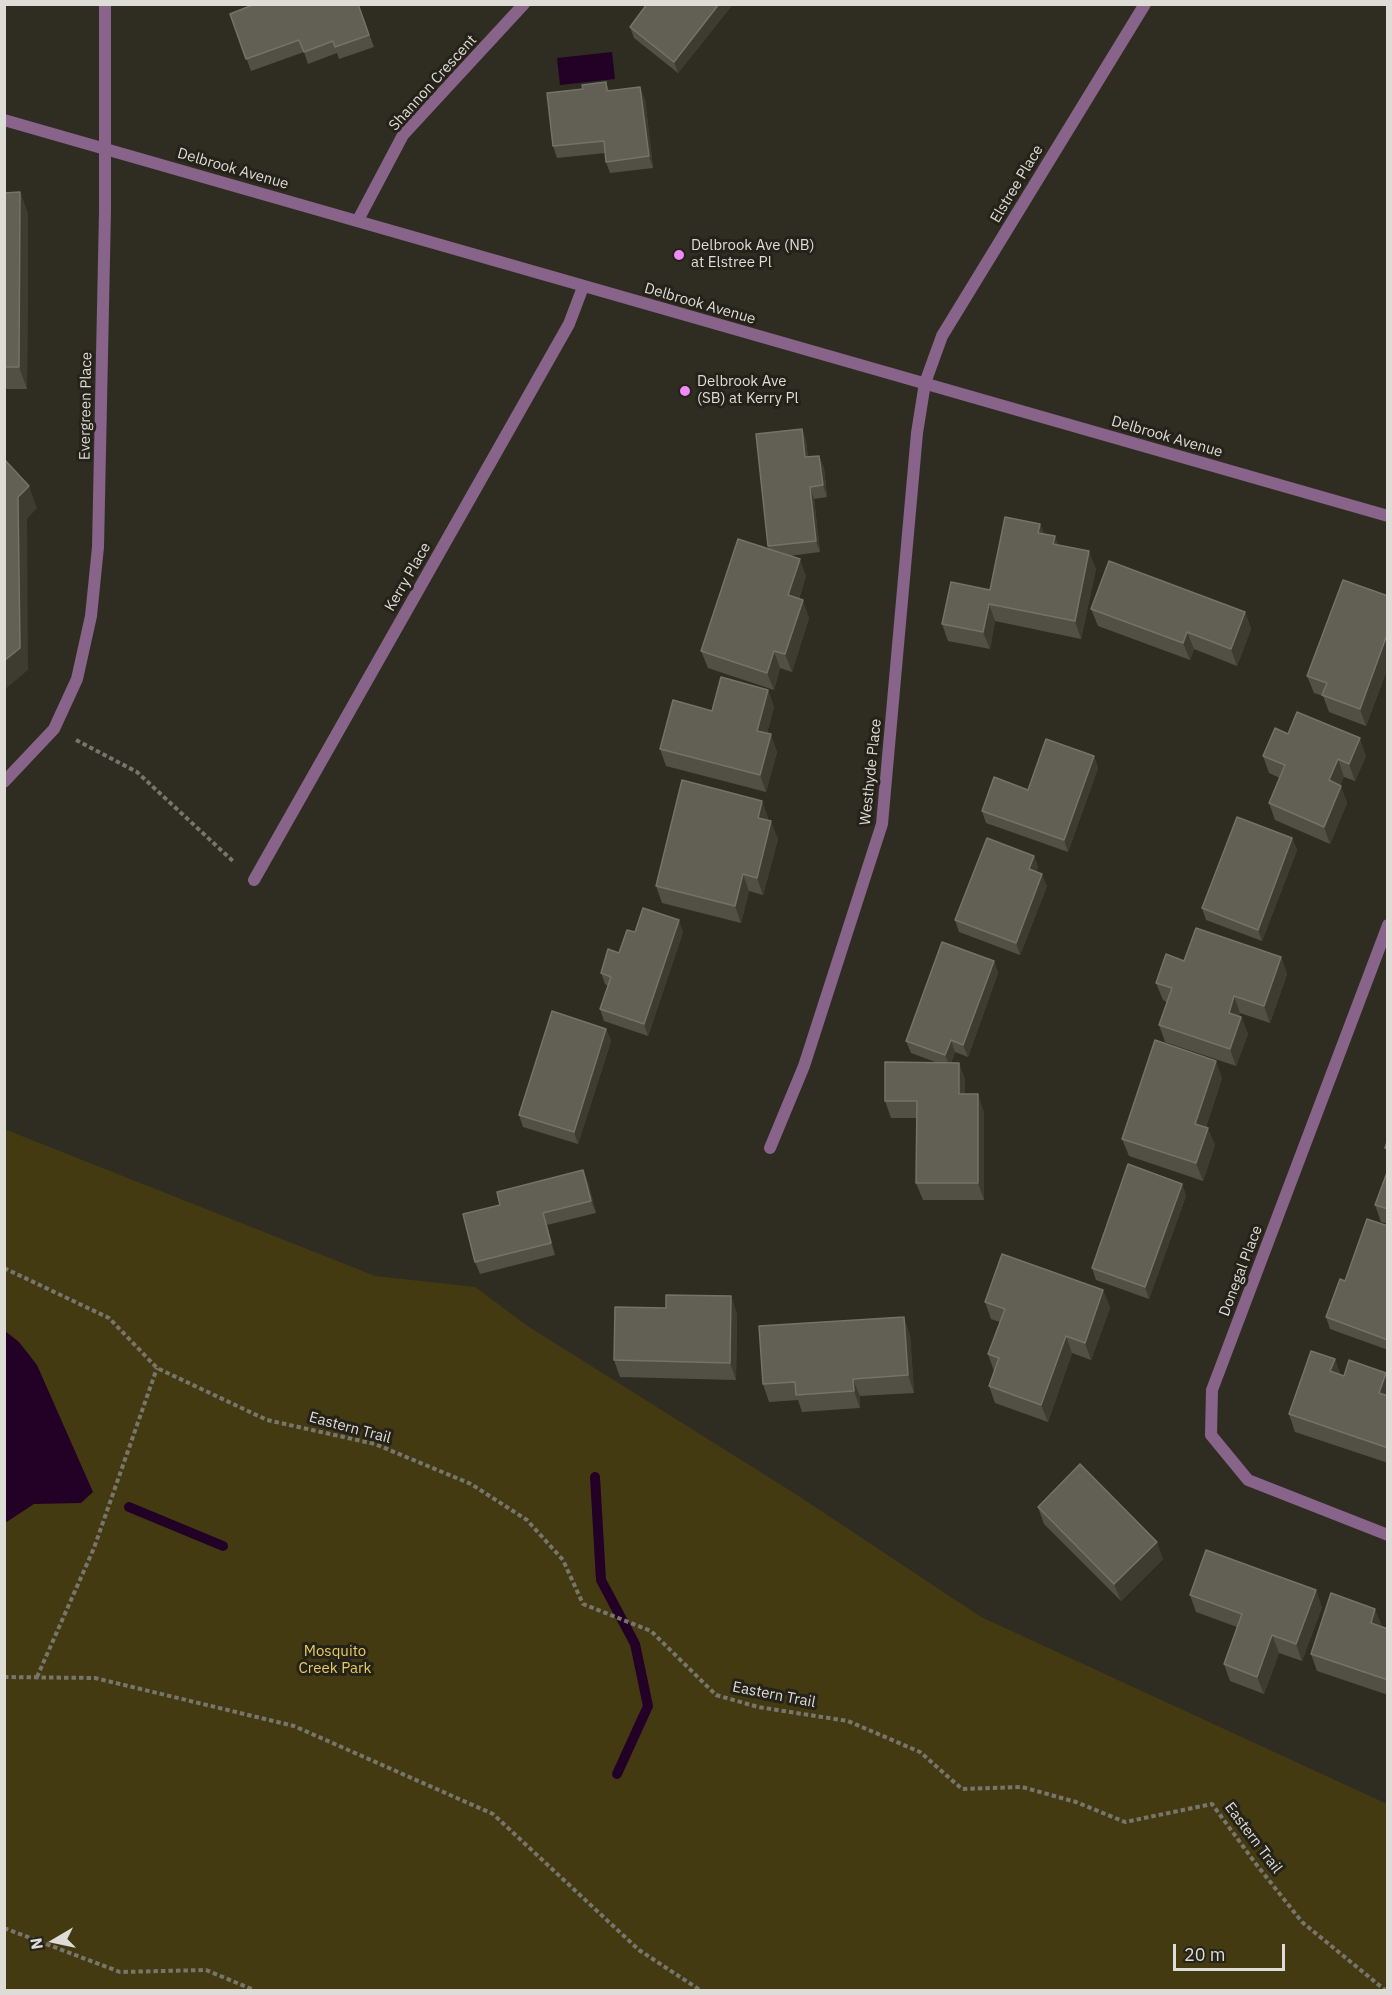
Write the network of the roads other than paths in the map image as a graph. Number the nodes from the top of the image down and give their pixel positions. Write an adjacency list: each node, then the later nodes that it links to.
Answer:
1 (105, 4): 5 (street, Evergreen Place)
2 (524, 4): 6 (street, Shannon Crescent)
3 (1145, 4): 8 (street, Elstree Place)
4 (4, 120): 5 (street, Delbrook Avenue)
5 (104, 147): 6 (street, Delbrook Avenue); 10 (street, Evergreen Place)
6 (358, 220): 7 (street, Delbrook Avenue)
7 (583, 287): 8 (street, Delbrook Avenue); 11 (street, Kerry Place)
8 (925, 383): 9 (street, Delbrook Avenue); 13 (street, Westhyde Place)
9 (1388, 516)
10 (4, 782)
11 (254, 880)
12 (1388, 925): 14 (street, Donegal Place)
13 (770, 1148)
14 (1388, 1535)

